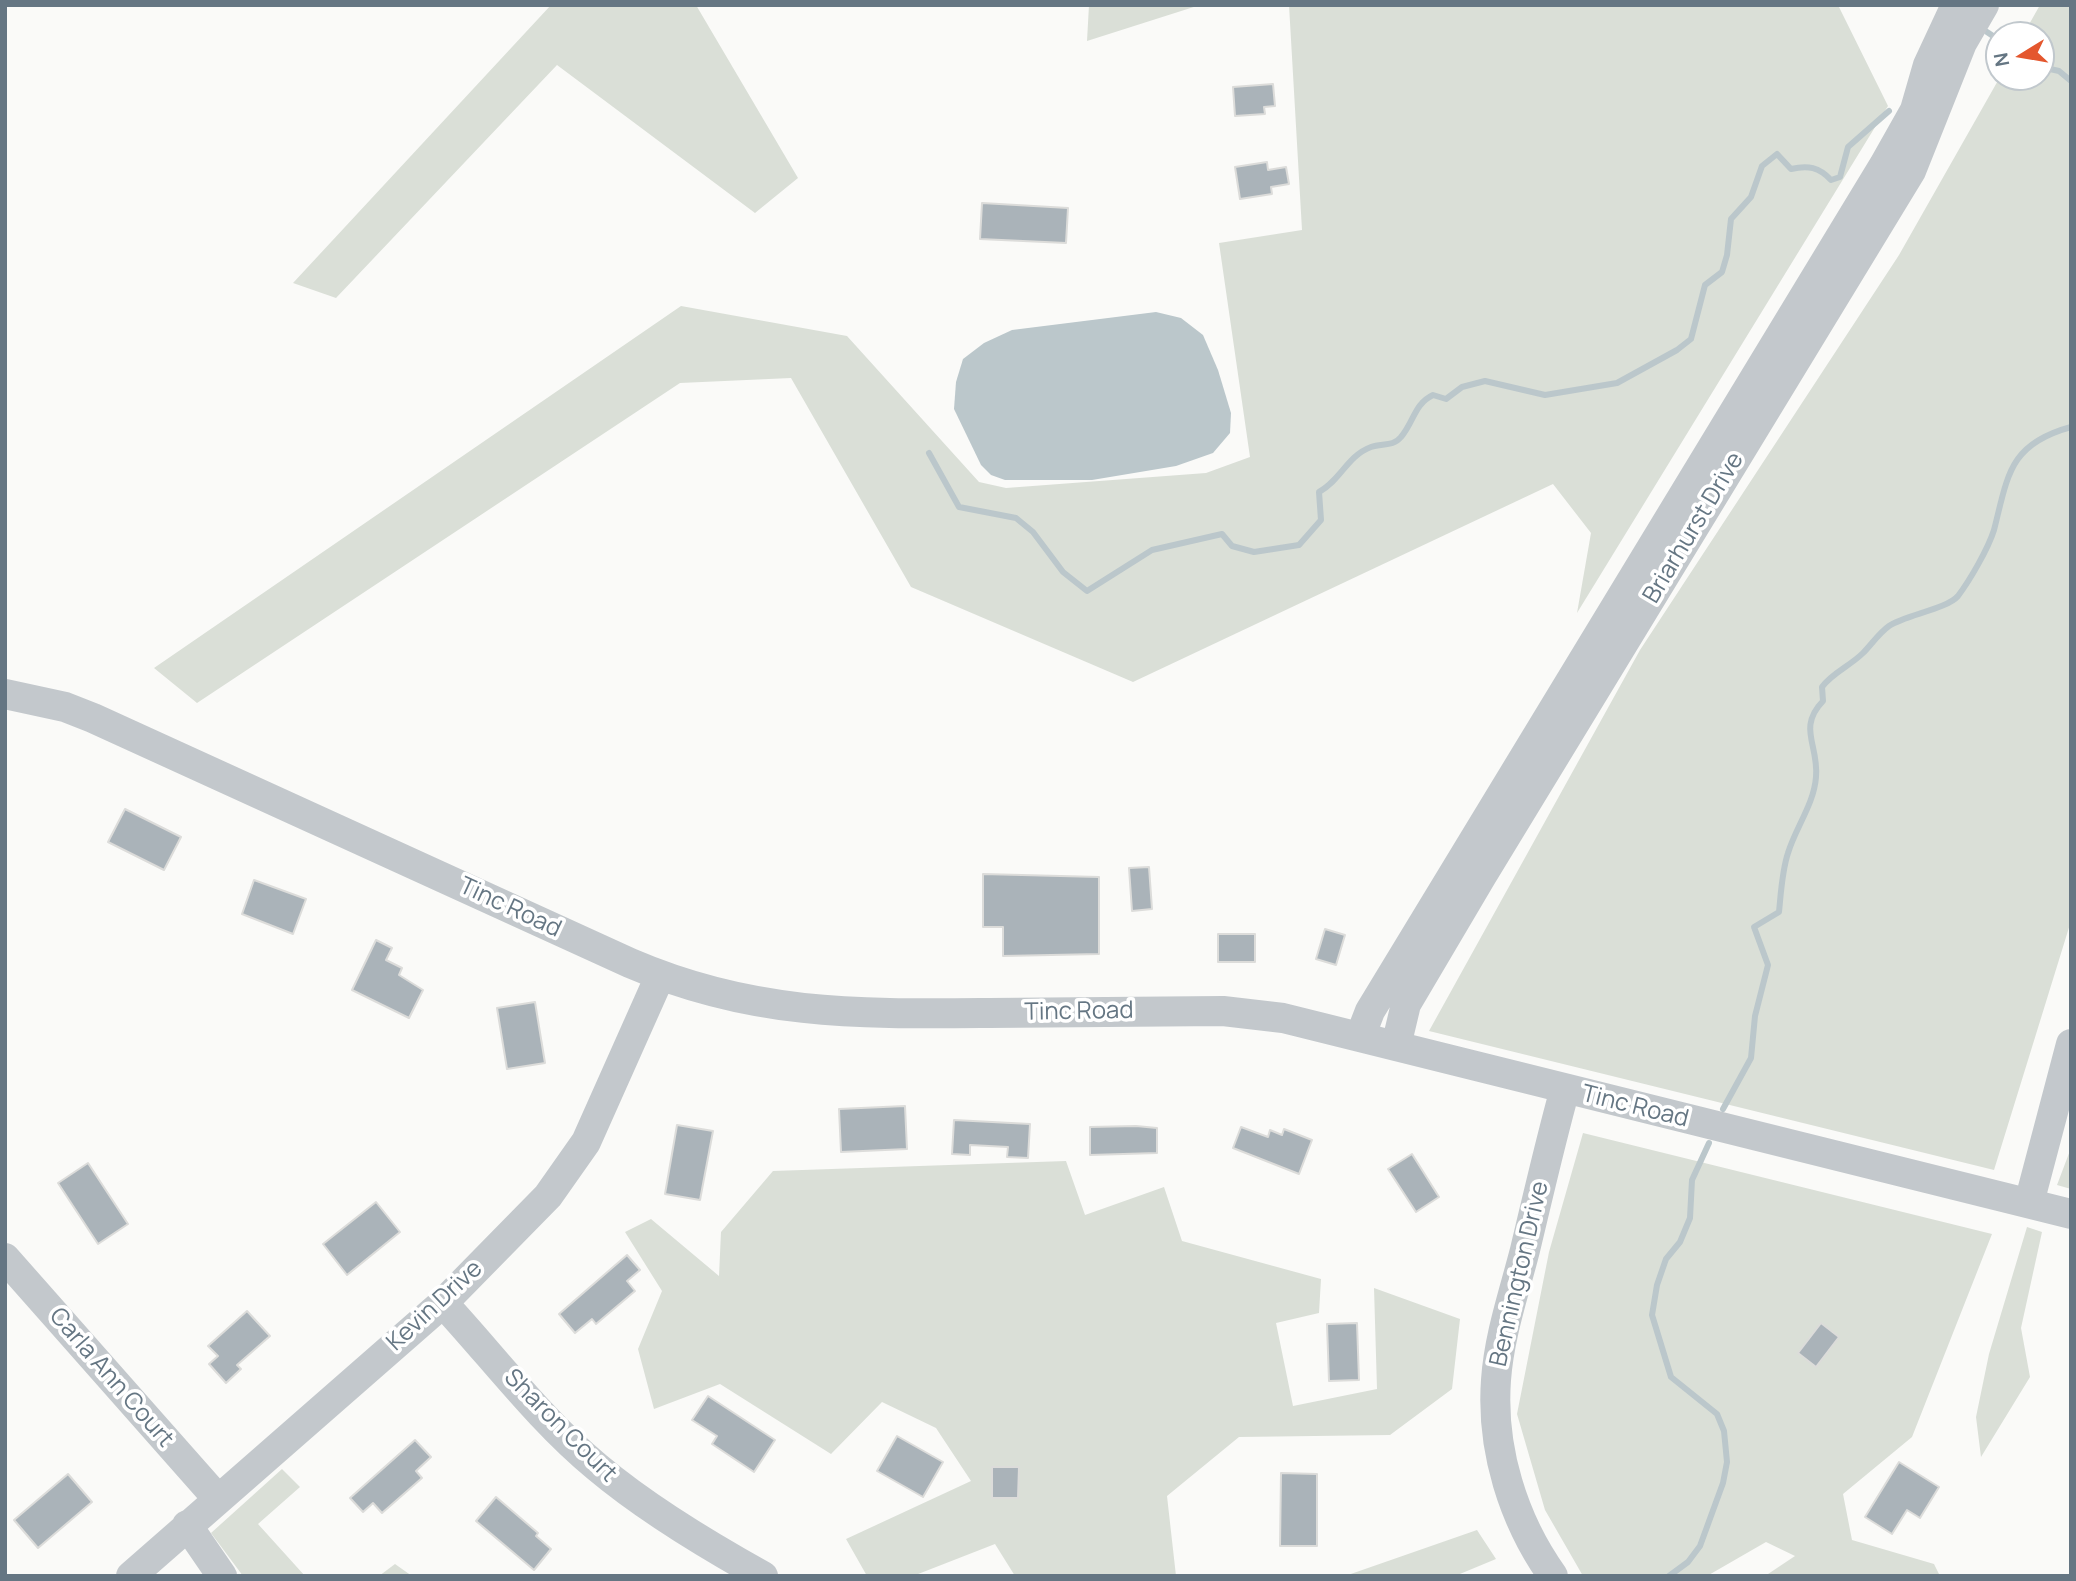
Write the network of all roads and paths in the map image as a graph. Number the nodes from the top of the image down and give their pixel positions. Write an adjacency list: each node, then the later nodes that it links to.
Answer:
1 (1956, 5): 5 (street, Briarhurst Drive)
2 (1984, 5): 7 (street, Briarhurst Drive)
3 (5, 694): 4 (street, Tinc Road)
4 (660, 976): 5 (street, Tinc Road); 12 (street, Kevin Drive)
5 (1360, 1037): 7 (street, Tinc Road)
6 (2071, 1044): 9 (street)
7 (1396, 1046): 8 (street, Tinc Road)
8 (1565, 1089): 9 (street, Tinc Road); 18 (street, Bennington Drive)
9 (2029, 1203): 10 (street, Tinc Road)
10 (2071, 1213)
11 (5, 1258): 13 (street, Carla Ann Court)
12 (443, 1303): 13 (street, Kevin Drive); 17 (street, Sharon Court)
13 (218, 1499): 14 (street, Kevin Drive)
14 (187, 1525): 15 (street, Kevin Drive); 16 (street)
15 (131, 1576)
16 (222, 1576)
17 (763, 1576)
18 (1553, 1576)

